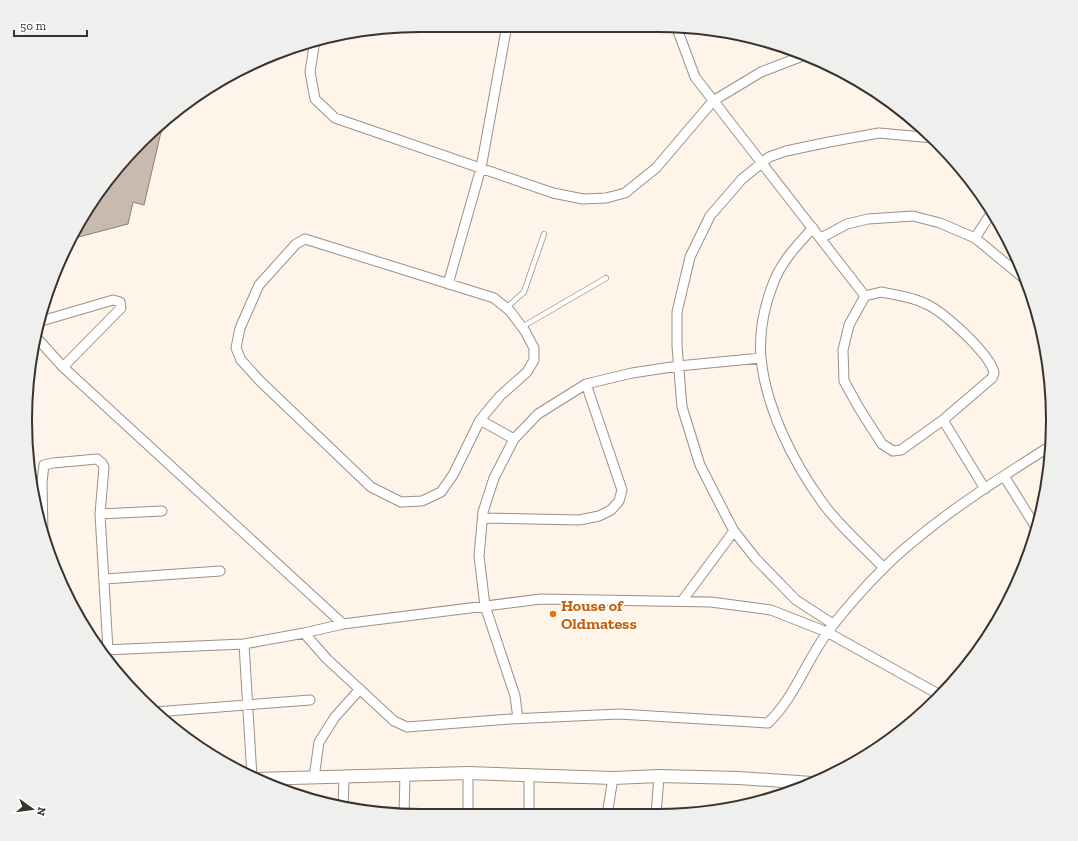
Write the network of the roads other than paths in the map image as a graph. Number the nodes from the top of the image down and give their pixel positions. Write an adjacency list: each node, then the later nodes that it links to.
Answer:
1 (506, 32): 8 (street)
2 (679, 33): 5 (street)
3 (314, 47): 8 (street)
4 (796, 58): 5 (street)
5 (713, 101): 7 (street); 8 (street)
6 (923, 137): 7 (street)
7 (762, 163): 10 (street); 23 (street)
8 (481, 168): 16 (street)
9 (989, 217): 13 (street)
10 (813, 228): 12 (street); 22 (street)
11 (544, 234): 18 (lane)
12 (821, 238): 13 (street); 17 (street)
13 (975, 238): 14 (street)
14 (1016, 272)
15 (606, 278): 20 (lane)
16 (448, 284): 18 (street); 26 (street)
17 (865, 296): 27 (street); 27 (street)
18 (506, 308): 20 (street)
19 (45, 320): 24 (street)
20 (522, 327): 26 (street)
21 (40, 341): 24 (street)
22 (761, 358): 23 (street); 38 (street)
23 (678, 366): 25 (street); 37 (street)
24 (63, 367): 43 (street)
25 (586, 384): 28 (street); 35 (street)
26 (480, 420): 28 (street)
27 (943, 420): 31 (street)
28 (514, 440): 35 (street)
29 (1045, 450): 30 (street)
30 (1004, 476): 31 (street); 36 (street)
31 (985, 489): 38 (street)
32 (43, 511): 34 (street)
33 (162, 511): 34 (street)
34 (100, 514): 40 (street)
35 (483, 518): 42 (street)
36 (1033, 522)
37 (734, 530): 41 (street); 44 (street)
38 (884, 568): 44 (street)
39 (220, 571): 40 (street)
40 (105, 578): 48 (street)
41 (682, 601): 42 (street); 45 (street)
42 (485, 606): 43 (street); 55 (street)
43 (343, 624): 46 (street)
44 (833, 624): 45 (street)
45 (827, 632): 51 (street); 55 (street)
46 (304, 634): 47 (street); 50 (street)
47 (244, 644): 49 (street); 53 (street)
48 (106, 649)
49 (106, 650)
50 (360, 689): 55 (street); 61 (street)
51 (935, 692)
52 (310, 700): 53 (street)
53 (247, 706): 54 (street); 56 (street)
54 (163, 712)
55 (518, 719)
56 (252, 770)
57 (468, 773): 58 (street); 59 (street); 68 (street)
58 (529, 774): 63 (street); 69 (street)
59 (405, 776): 62 (street); 67 (street)
60 (659, 776): 63 (street); 64 (street); 71 (street)
61 (314, 778): 62 (street); 65 (street)
62 (344, 778): 66 (street)
63 (613, 778): 70 (street)
64 (798, 782)
65 (284, 783)
66 (343, 802)
67 (404, 808)
68 (468, 809)
69 (529, 809)
70 (608, 809)
71 (656, 809)

